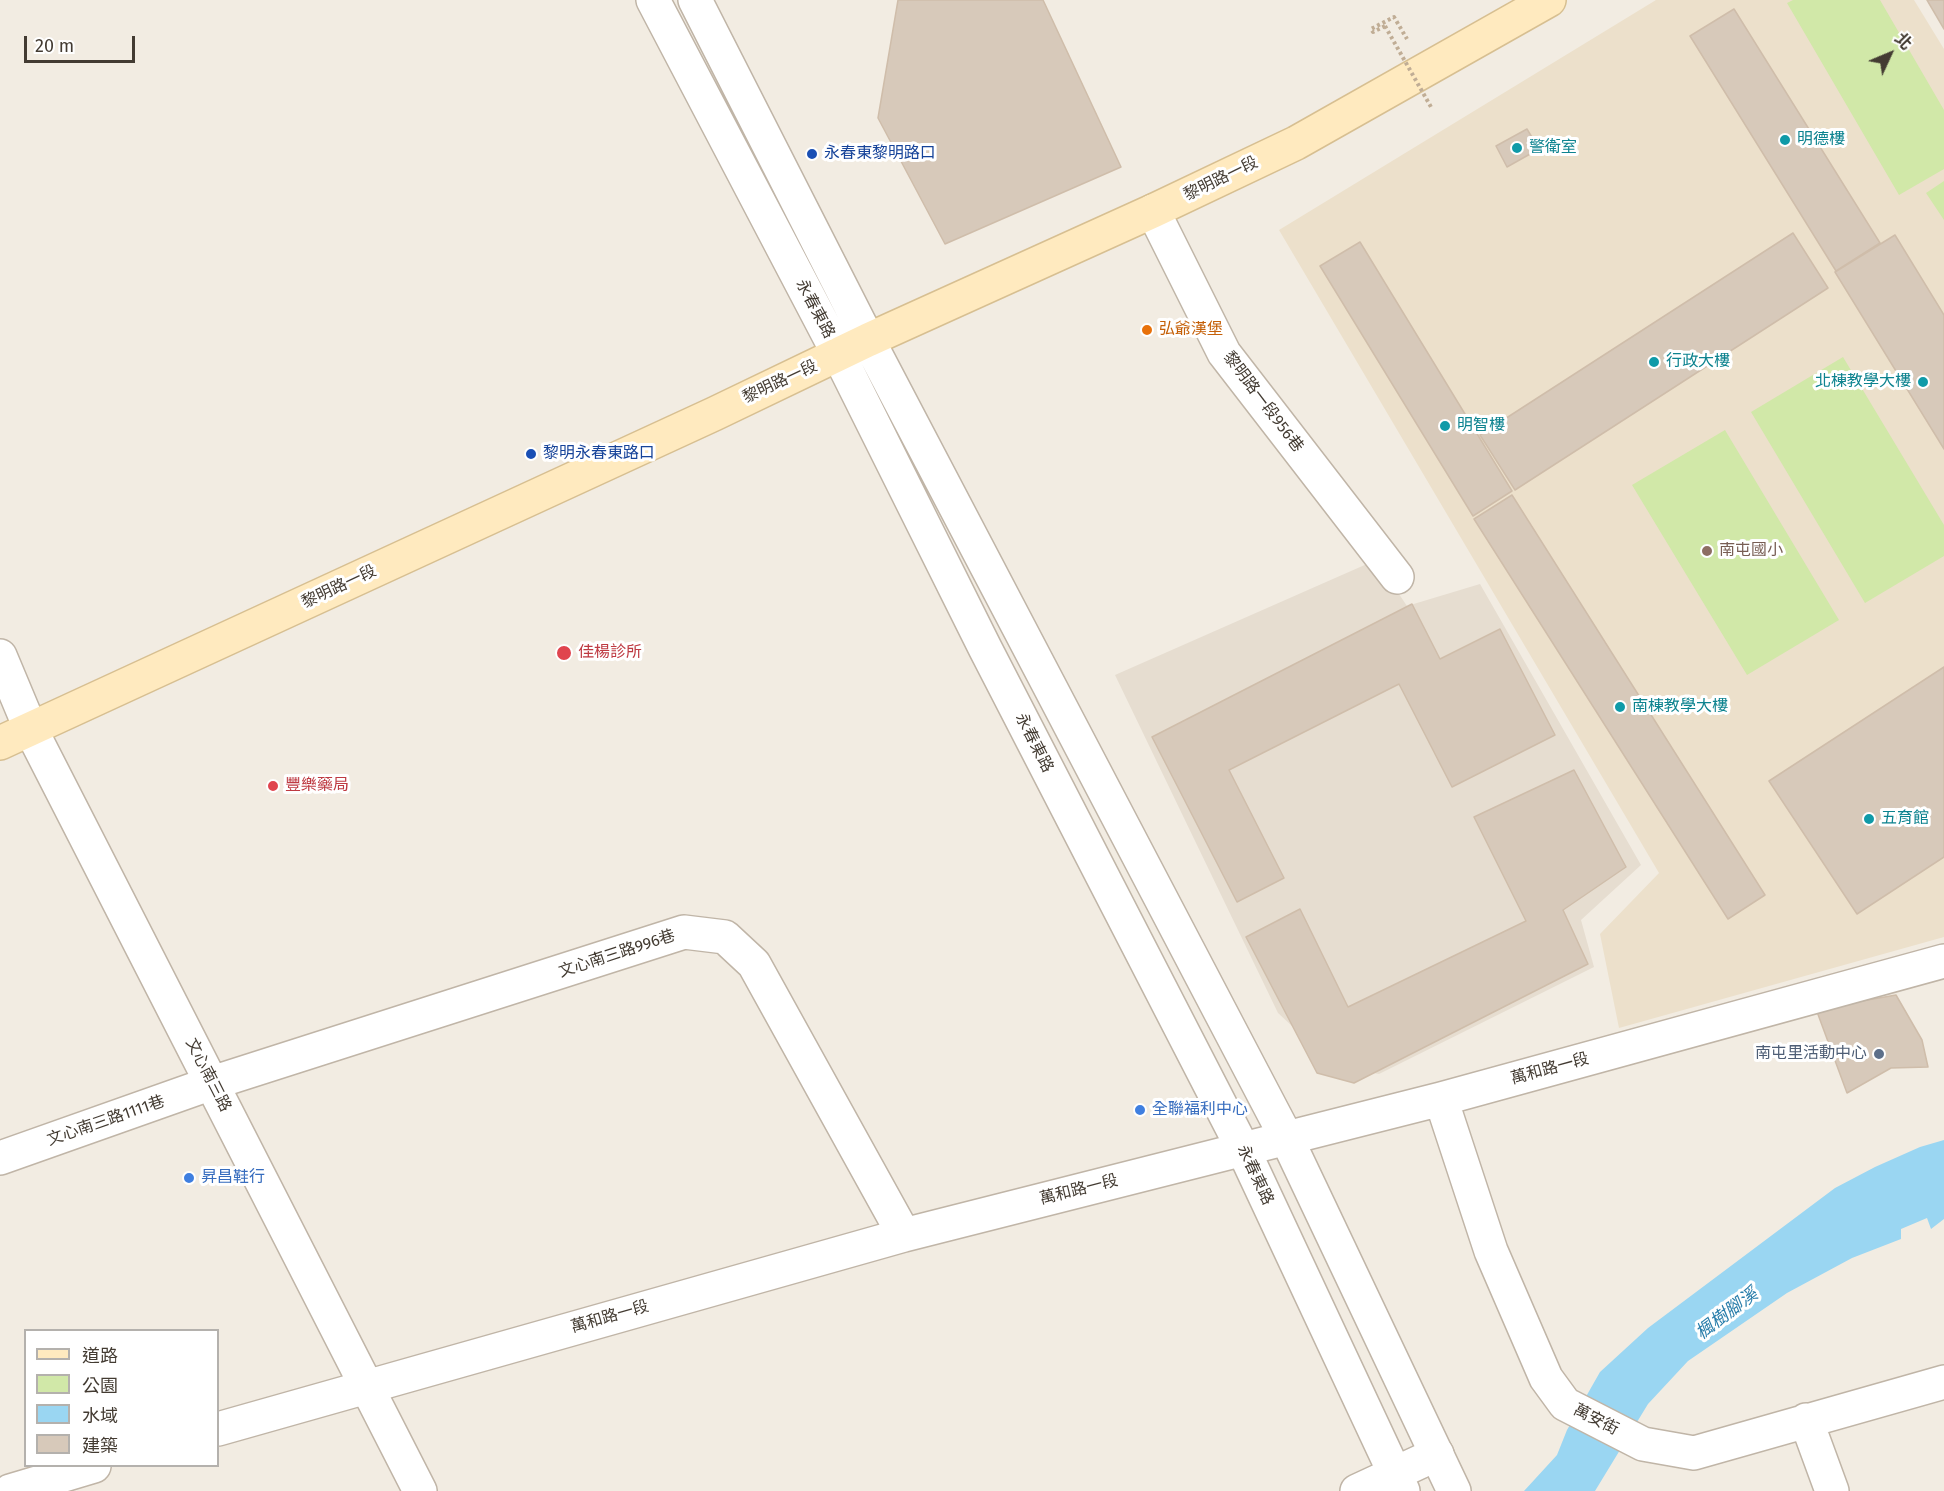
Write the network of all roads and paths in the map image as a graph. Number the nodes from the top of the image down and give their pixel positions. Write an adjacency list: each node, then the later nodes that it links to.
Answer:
1 (653, 0): 8 (street, 永春東路)
2 (696, 0): 7 (street, 永春東路)
3 (1549, 0): 6 (main road, 黎明路一段)
4 (1394, 17): 5 (path, bridge)
5 (1431, 107)
6 (1154, 211): 7 (main road, 黎明路一段); 9 (street, 黎明路一段956巷)
7 (868, 340): 8 (main road, 黎明路一段); 16 (street, 永春東路)
8 (839, 355): 11 (main road, 黎明路一段); 17 (street, 永春東路)
9 (1397, 577)
10 (0, 656): 11 (street, 文心南三路)
11 (31, 730): 12 (main road, 黎明路一段); 14 (street, 文心南三路)
12 (0, 744)
13 (1944, 961): 15 (street, 萬和路一段)
14 (212, 1083): 18 (street, 文心南三路1111巷); 19 (street, 文心南三路996巷); 21 (street, 文心南三路)
15 (1441, 1099): 16 (street, 萬和路一段); 22 (street, 萬安街)
16 (1286, 1137): 17 (street, 萬和路一段); 24 (street, 永春東路)
17 (1243, 1149): 19 (street, 萬和路一段); 26 (street, 永春東路)
18 (0, 1158)
19 (904, 1235): 21 (street, 萬和路一段)
20 (1944, 1382): 22 (street, 萬安街)
21 (366, 1386): 23 (street, 萬和路一段); 29 (street, 文心南三路)
22 (1806, 1420): 31 (street)
23 (219, 1429)
24 (1437, 1455): 26 (street); 27 (street, 永春東路)
25 (91, 1467): 28 (street)
26 (1398, 1482): 30 (street)
27 (1453, 1489)
28 (10, 1491)
29 (420, 1491)
30 (1358, 1491)
31 (1832, 1491)

